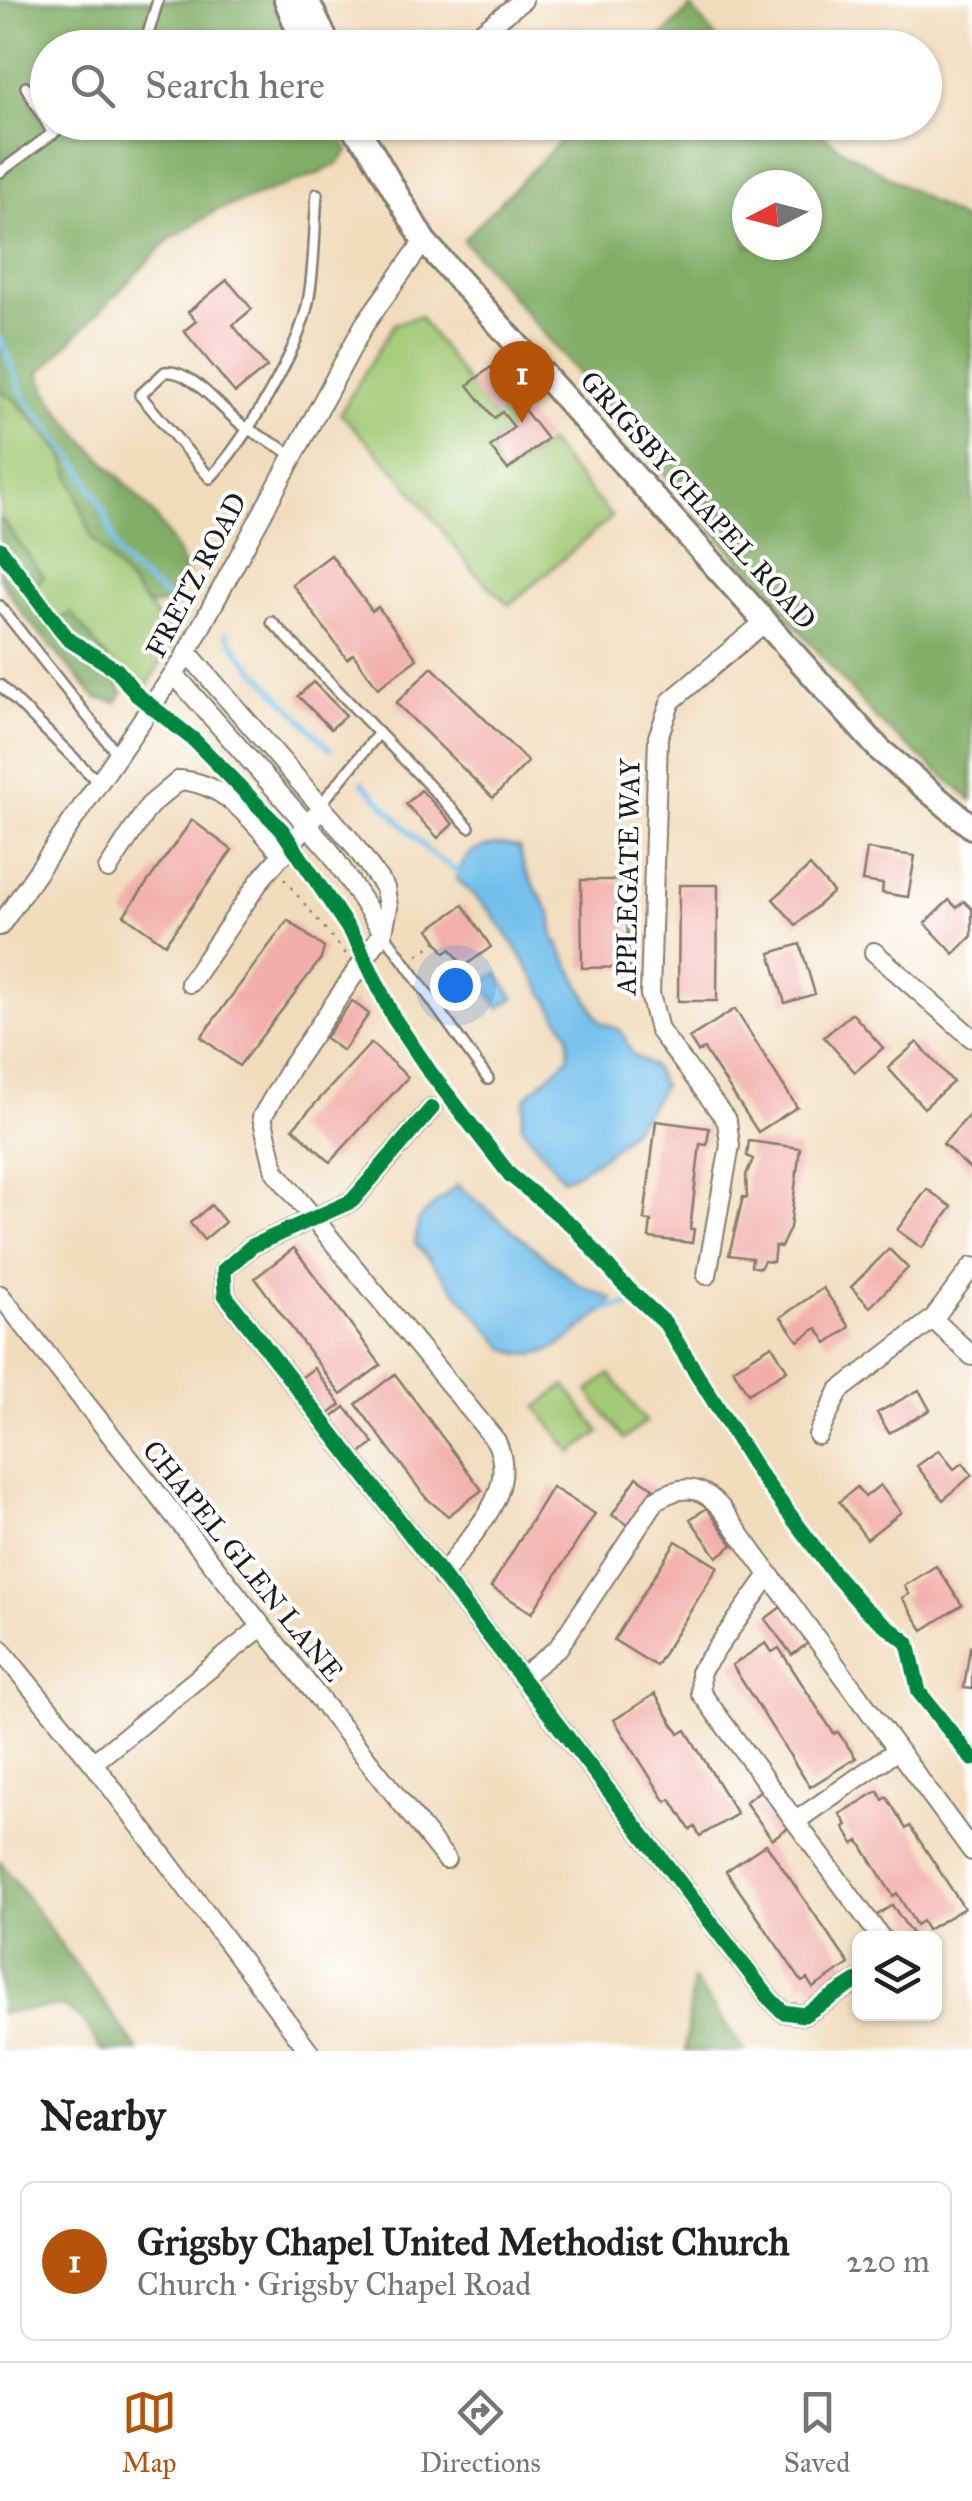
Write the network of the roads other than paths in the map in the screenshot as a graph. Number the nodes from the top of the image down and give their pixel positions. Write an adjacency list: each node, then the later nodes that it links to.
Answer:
1 (158, 0): 5 (lane)
2 (286, 0): 6 (street)
3 (307, 0): 7 (street)
4 (523, 0): 8 (street)
5 (149, 30)
6 (298, 30)
7 (321, 30)
8 (486, 30)
9 (26, 87): 10 (lane)
10 (30, 94)
11 (45, 140): 13 (lane)
12 (369, 140): 15 (street, GRIGSBY CHAPEL ROAD)
13 (0, 172)
14 (317, 194): 16 (lane)
15 (424, 241): 17 (street, FRETZ ROAD); 19 (street, GRIGSBY CHAPEL ROAD)
16 (248, 429): 16 (lane); 17 (lane)
17 (292, 454): 21 (street, FRETZ ROAD)
18 (0, 606): 27 (lane)
19 (767, 620): 32 (street, GRIGSBY CHAPEL ROAD); 44 (street, APPLEGATE WAY)
20 (272, 622): 25 (lane)
21 (188, 652): 22 (street, FRETZ ROAD); 24 (street)
22 (174, 674): 26 (street); 27 (street, FRETZ ROAD)
23 (0, 685): 28 (lane)
24 (254, 729): 26 (street); 29 (street)
25 (379, 734): 29 (lane); 31 (lane)
26 (237, 744): 30 (street)
27 (118, 755): 28 (street, FRETZ ROAD)
28 (99, 783): 35 (street, FRETZ ROAD)
29 (320, 806): 30 (street); 36 (street)
30 (310, 826): 33 (street); 36 (street)
31 (469, 827)
32 (972, 827)
33 (278, 861): 34 (street); 38 (street)
34 (108, 869)
35 (0, 926)
36 (383, 932): 40 (lane); 42 (street)
37 (874, 952): 39 (street)
38 (190, 984)
39 (972, 1038)
40 (488, 1079)
41 (432, 1108): 42 (street)
42 (314, 1220): 50 (street); 50 (street)
43 (972, 1267): 46 (street)
44 (707, 1275)
45 (0, 1295): 51 (street, CHAPEL GLEN LANE)
46 (933, 1319): 47 (street); 48 (street)
47 (972, 1356)
48 (818, 1435)
49 (769, 1575): 53 (street); 54 (street); 56 (street)
50 (442, 1577): 53 (street)
51 (260, 1628): 55 (street); 58 (street, CHAPEL GLEN LANE)
52 (0, 1648): 55 (street)
53 (522, 1677): 60 (street)
54 (896, 1752): 56 (street); 57 (street)
55 (93, 1763): 61 (street)
56 (796, 1821): 59 (street)
57 (972, 1851)
58 (446, 1858)
59 (876, 1931)
60 (852, 1985)
61 (310, 2051)

